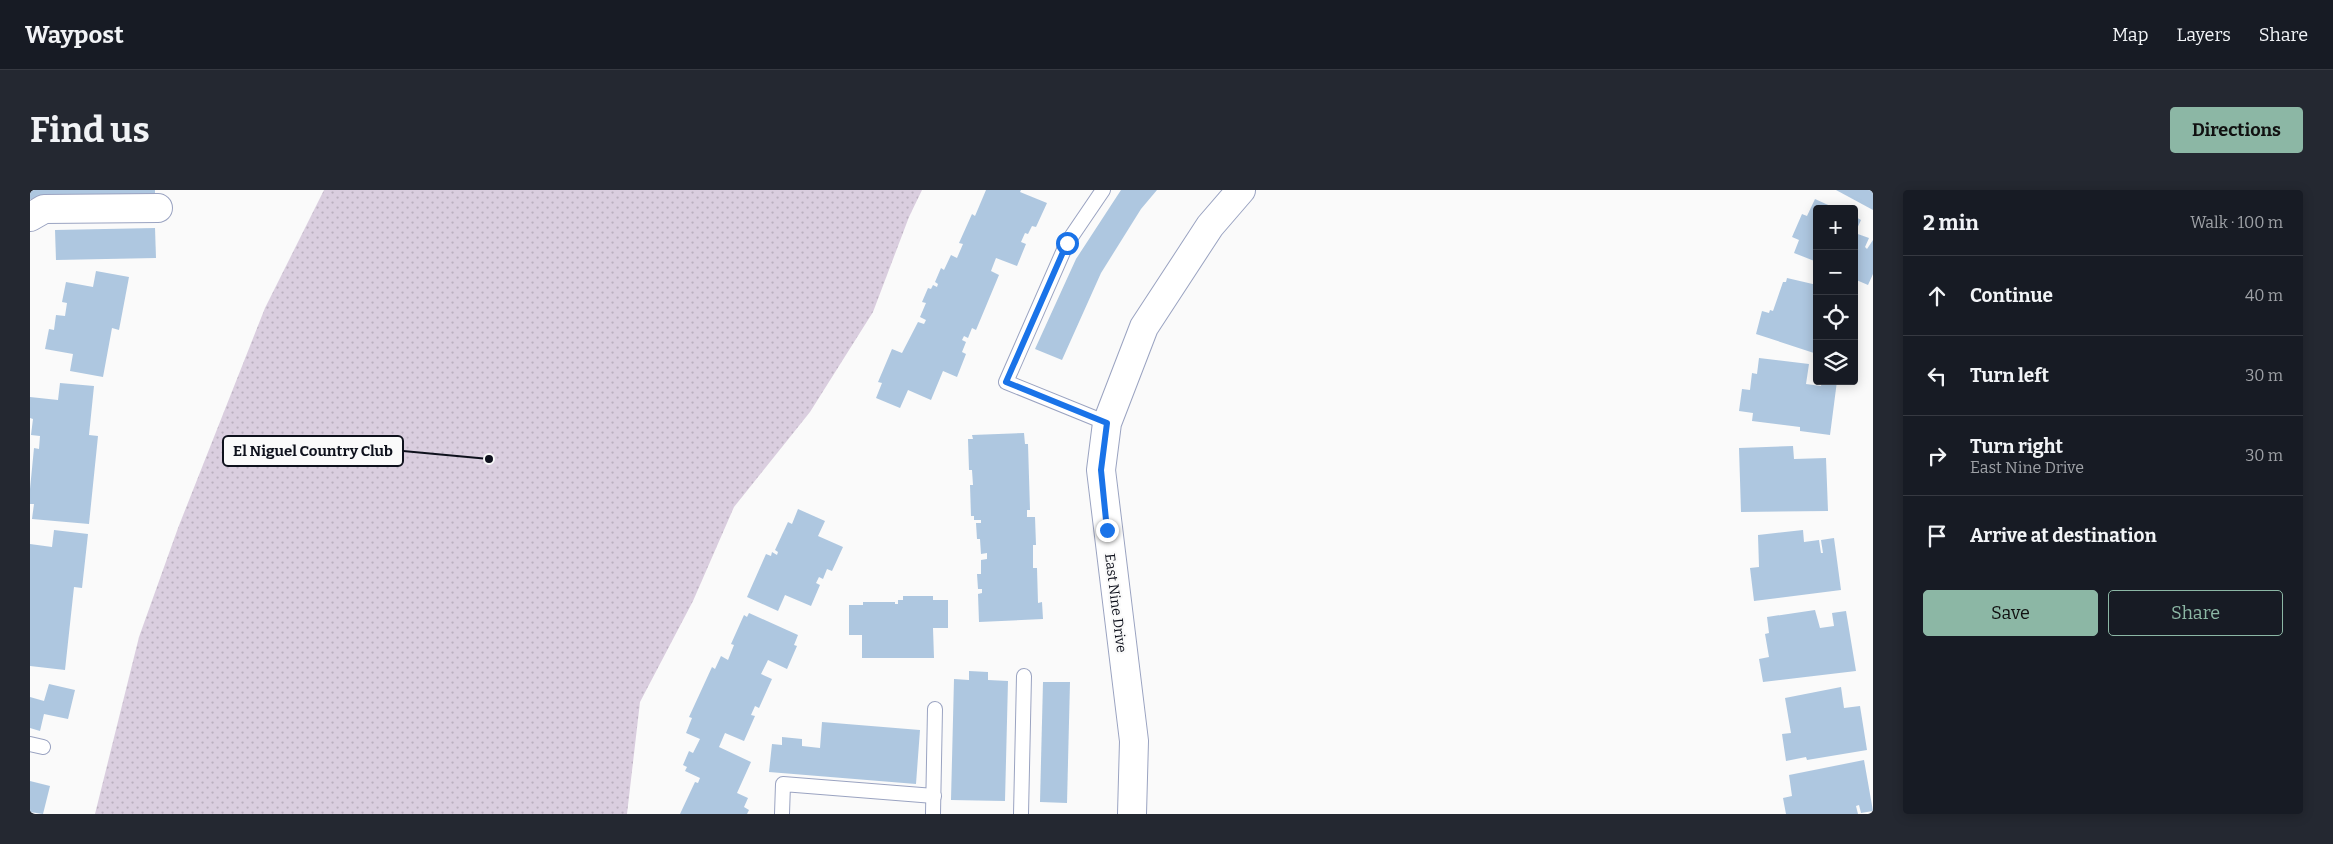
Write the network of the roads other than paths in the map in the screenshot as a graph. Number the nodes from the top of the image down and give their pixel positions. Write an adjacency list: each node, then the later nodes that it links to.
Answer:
1 (1102, 190): 5 (lane)
2 (1241, 190): 5 (street, East Nine Drive)
3 (158, 208): 4 (street)
4 (30, 217)
5 (1107, 423): 12 (street, East Nine Drive)
6 (1024, 676): 11 (lane)
7 (935, 709): 8 (lane)
8 (934, 796): 9 (lane); 10 (lane)
9 (782, 814)
10 (933, 814)
11 (1021, 814)
12 (1132, 814)

